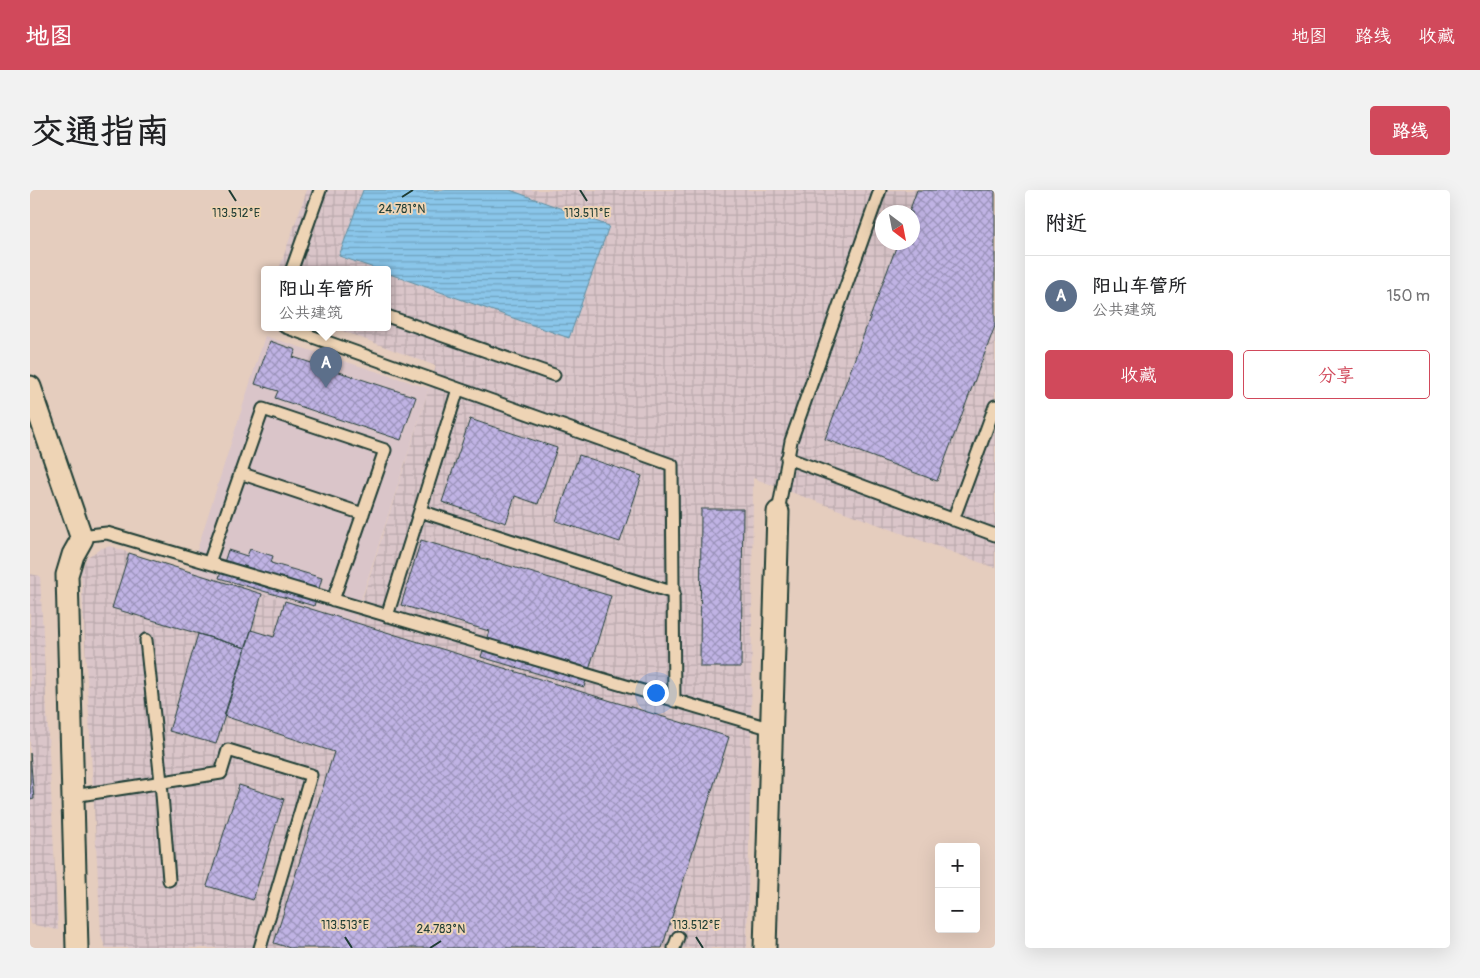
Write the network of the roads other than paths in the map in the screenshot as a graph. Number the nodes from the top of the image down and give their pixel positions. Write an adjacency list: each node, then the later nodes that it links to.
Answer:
1 (320, 190): 3 (lane)
2 (880, 190): 10 (lane)
3 (293, 266)
4 (391, 317): 6 (lane)
5 (295, 331): 8 (lane)
6 (554, 375)
7 (30, 387): 17 (street)
8 (458, 389): 12 (lane); 19 (lane)
9 (995, 406): 15 (lane)
10 (787, 458): 13 (lane); 15 (lane)
11 (240, 473): 14 (lane); 14 (lane); 18 (lane)
12 (420, 511): 19 (lane); 21 (lane)
13 (778, 512): 24 (street)
14 (363, 514): 20 (lane)
15 (952, 520): 16 (lane)
16 (995, 535)
17 (82, 539): 18 (lane); 26 (street)
18 (209, 563): 20 (lane)
19 (674, 593): 23 (lane)
20 (333, 600): 21 (lane)
21 (387, 616): 23 (lane)
22 (146, 640): 25 (lane)
23 (674, 701): 24 (lane)
24 (772, 730): 30 (street)
25 (161, 782): 26 (lane); 27 (lane); 28 (lane)
26 (73, 796): 29 (street)
27 (169, 880)
28 (263, 947)
29 (77, 948)
30 (765, 948)

